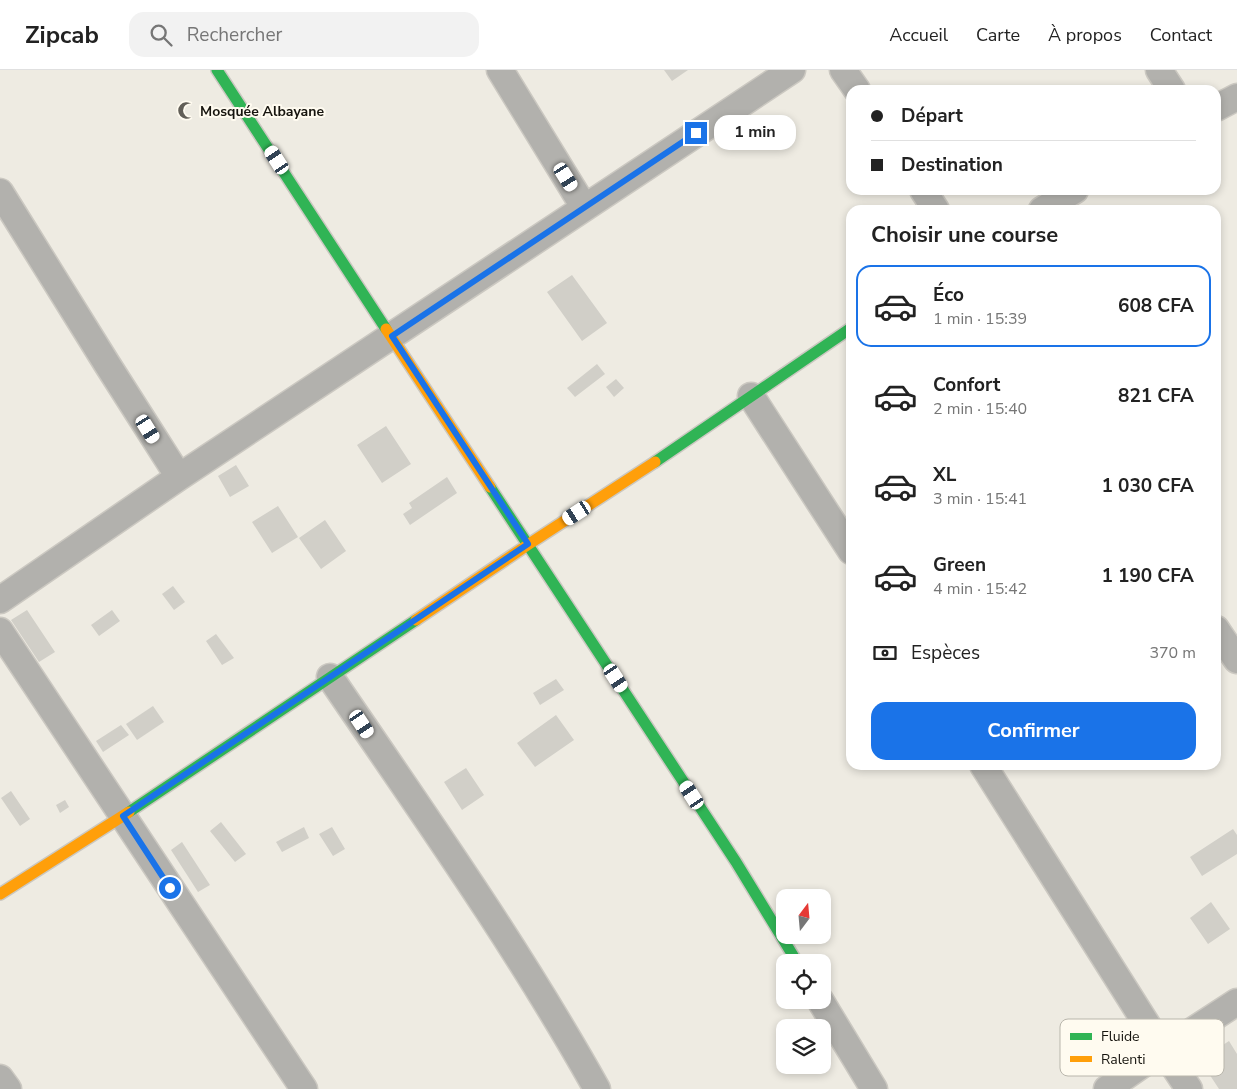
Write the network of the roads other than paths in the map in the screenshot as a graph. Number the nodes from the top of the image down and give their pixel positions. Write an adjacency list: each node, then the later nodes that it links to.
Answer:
1 (217, 70): 15 (street)
2 (500, 70): 13 (street)
3 (792, 70): 13 (street)
4 (843, 70): 6 (street)
5 (1159, 70): 7 (street)
6 (854, 85)
7 (1169, 85)
8 (1237, 97): 9 (street)
9 (1221, 105)
10 (0, 192): 17 (street)
11 (1067, 195): 12 (street)
12 (1050, 205)
13 (584, 207): 15 (street)
14 (846, 331): 16 (street)
15 (392, 336): 17 (street); 19 (street)
16 (751, 396): 18 (street); 19 (street)
17 (179, 477): 20 (street)
18 (846, 543)
19 (528, 544): 24 (street); 28 (street)
20 (0, 600)
21 (0, 631): 26 (street)
22 (1221, 636): 23 (street)
23 (1237, 660)
24 (330, 677): 26 (street); 38 (street)
25 (986, 770): 31 (street)
26 (123, 816): 27 (street); 37 (street)
27 (0, 894)
28 (792, 954)
29 (1237, 1002): 32 (street)
30 (825, 1009): 39 (street)
31 (1143, 1019)
32 (1211, 1019)
33 (1126, 1076): 40 (street)
34 (1180, 1076): 41 (street)
35 (0, 1078): 36 (street)
36 (8, 1089)
37 (304, 1089)
38 (597, 1089)
39 (874, 1089)
40 (1107, 1089)
41 (1189, 1089)

